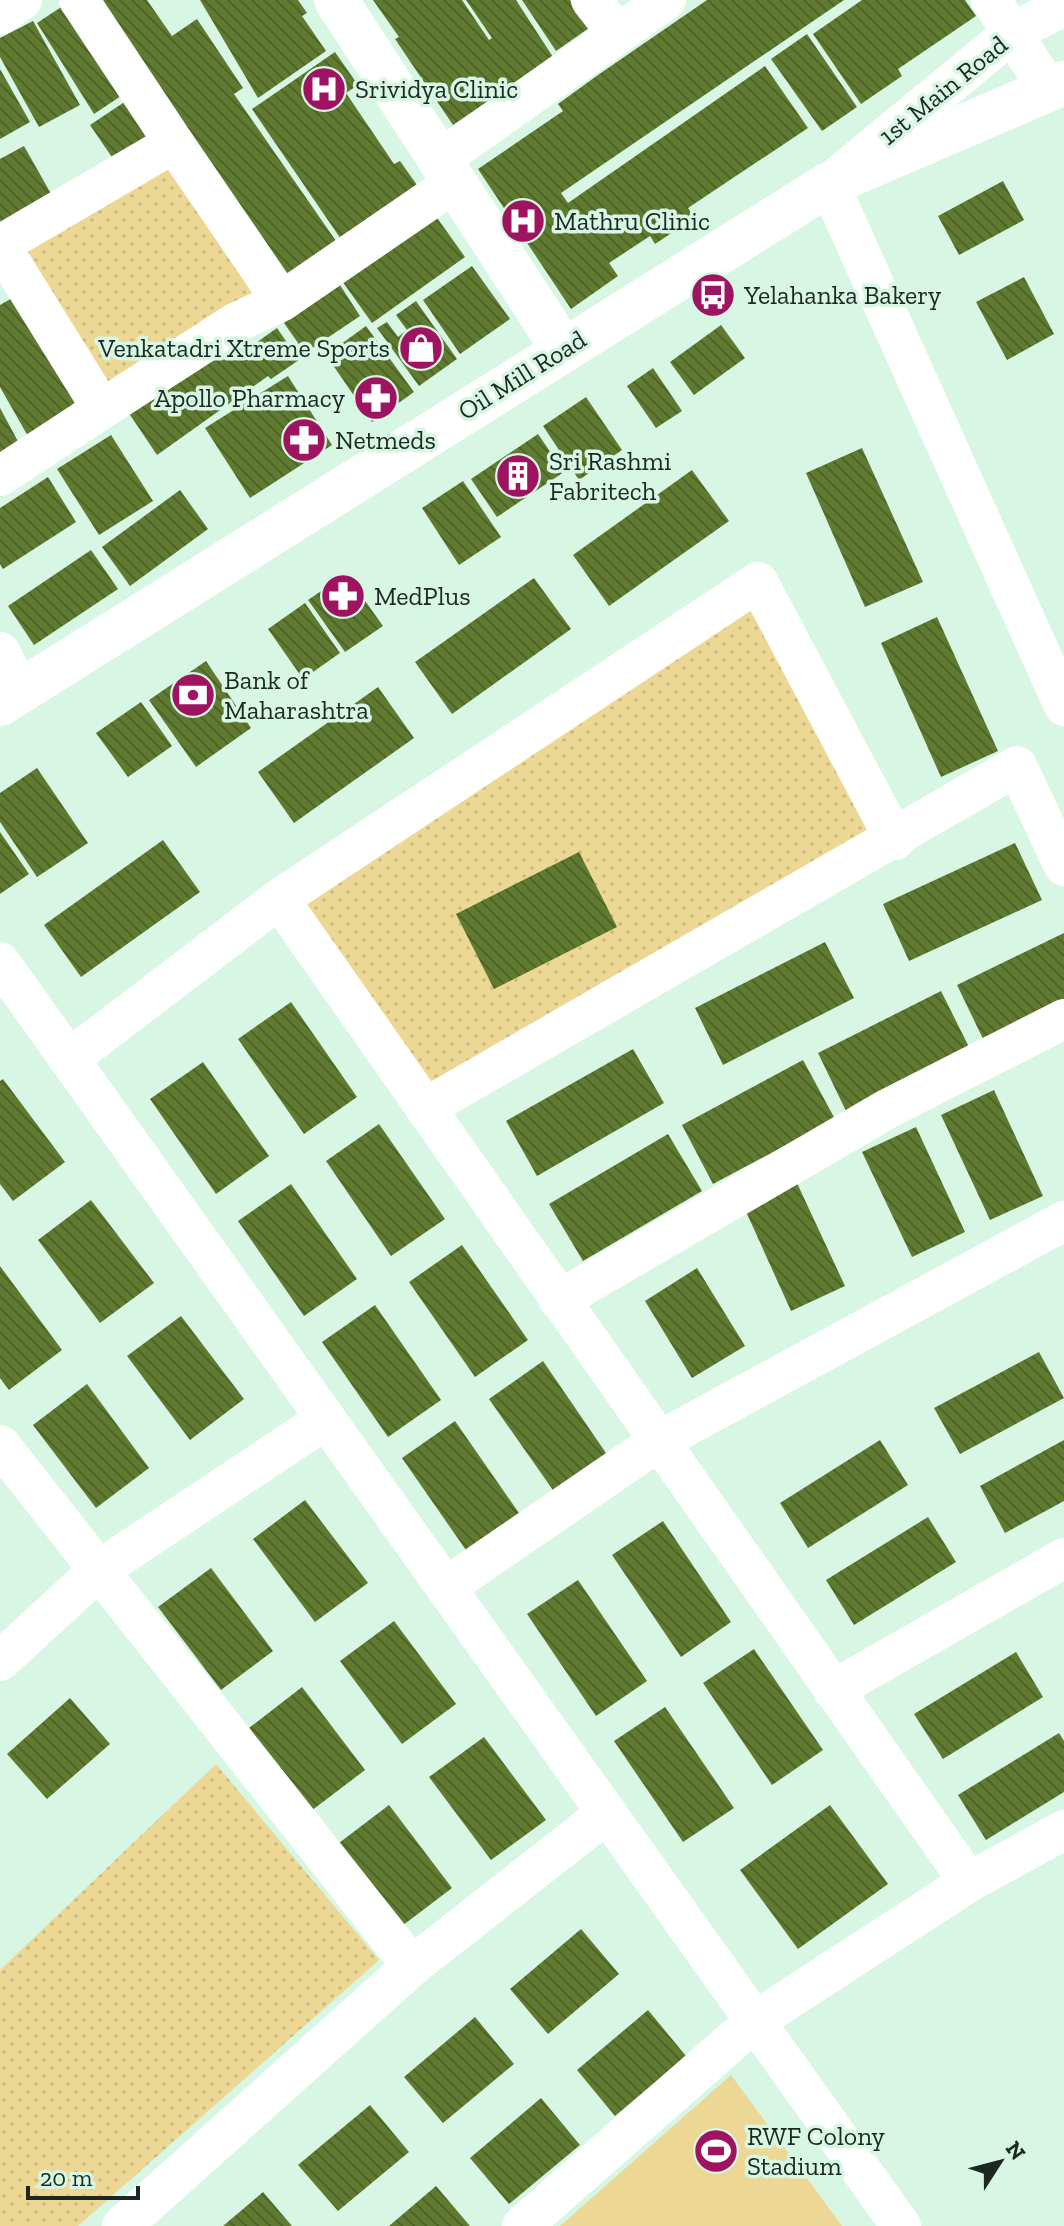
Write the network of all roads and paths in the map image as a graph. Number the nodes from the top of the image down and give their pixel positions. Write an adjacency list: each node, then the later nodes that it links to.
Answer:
1 (22, 0): 8 (street)
2 (79, 0): 12 (street)
3 (336, 0): 13 (main road)
4 (591, 0): 10 (street)
5 (666, 0): 10 (street)
6 (991, 0): 9 (street)
7 (1064, 6): 9 (street, 1st Main Road)
8 (0, 15)
9 (1013, 32): 11 (street); 14 (street, 1st Main Road)
10 (617, 33): 13 (street)
11 (1056, 86): 14 (main road, Oil Mill Road)
12 (174, 143): 15 (street); 16 (street)
13 (446, 172): 16 (street); 17 (main road)
14 (829, 184): 17 (main road, Oil Mill Road); 22 (street)
15 (0, 245): 18 (street)
16 (282, 301): 18 (street)
17 (563, 349): 21 (main road, Oil Mill Road)
18 (102, 409): 19 (street)
19 (0, 476)
20 (0, 652): 21 (street)
21 (10, 697)
22 (1064, 706)
23 (895, 840): 24 (street); 25 (street); 29 (street)
24 (1064, 866)
25 (279, 899): 28 (street); 29 (street)
26 (0, 962): 28 (street)
27 (1064, 1019): 31 (street)
28 (69, 1059): 32 (street)
29 (425, 1108): 31 (street)
30 (1064, 1221): 33 (street)
31 (559, 1300): 33 (street)
32 (326, 1419): 36 (street); 37 (street)
33 (659, 1441): 37 (street); 39 (street)
34 (0, 1445): 36 (street)
35 (1064, 1558): 39 (street)
36 (99, 1570): 38 (street); 43 (street)
37 (446, 1587): 40 (street)
38 (0, 1661)
39 (833, 1690): 42 (street)
40 (607, 1813): 43 (street); 44 (street)
41 (1064, 1830): 42 (street)
42 (969, 1882): 44 (street)
43 (412, 1966): 45 (street)
44 (755, 2021): 46 (street); 47 (street)
45 (122, 2226)
46 (522, 2226)
47 (901, 2226)

